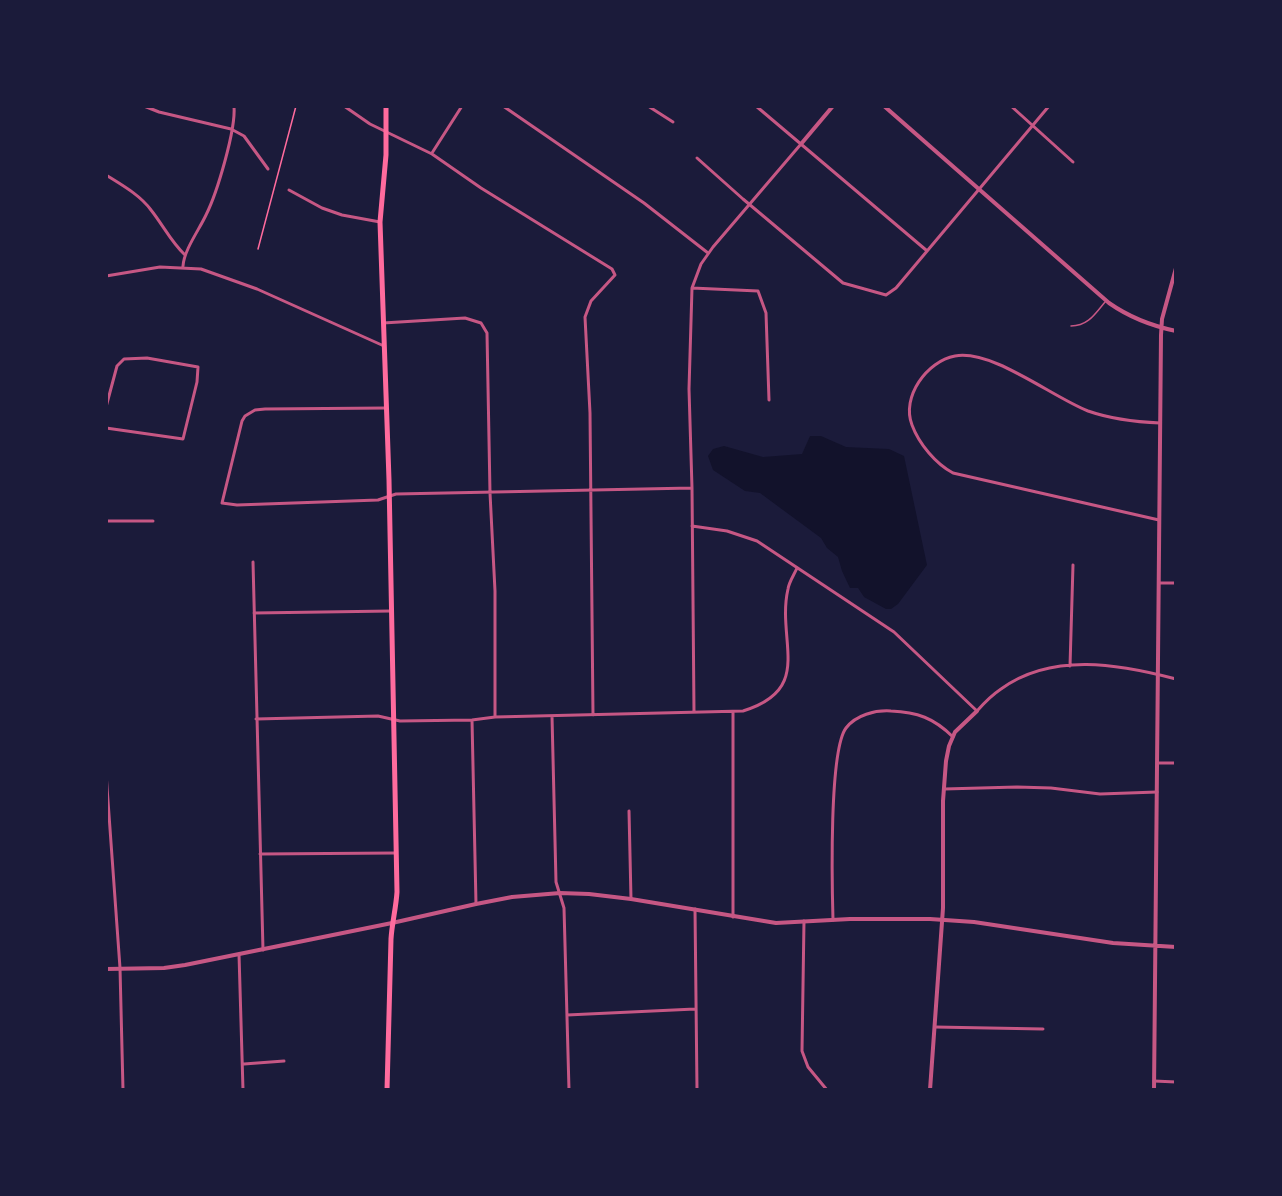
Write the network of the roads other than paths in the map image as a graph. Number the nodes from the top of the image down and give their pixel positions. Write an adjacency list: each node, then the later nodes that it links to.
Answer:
1 (144, 106): 15 (street)
2 (234, 106): 15 (street)
3 (344, 106): 16 (street)
4 (386, 106): 16 (main road)
5 (462, 106): 18 (street)
6 (502, 106): 28 (street)
7 (648, 106): 13 (street)
8 (756, 106): 17 (street)
9 (833, 106): 17 (street)
10 (884, 106): 23 (street)
11 (1011, 106): 14 (street)
12 (1049, 106): 14 (street)
13 (673, 122)
14 (1033, 125): 20 (street); 23 (street)
15 (231, 129): 21 (street); 29 (street)
16 (387, 131): 18 (street); 26 (main road)
17 (801, 144): 25 (street); 27 (street)
18 (432, 154): 46 (street)
19 (697, 158): 25 (street)
20 (1073, 162)
21 (267, 169)
22 (106, 176): 29 (street)
23 (979, 189): 27 (street); 34 (street)
24 (289, 190): 26 (street)
25 (749, 205): 27 (street); 28 (street)
26 (380, 222): 35 (main road)
27 (926, 250)
28 (708, 253): 33 (street)
29 (185, 255): 30 (street)
30 (183, 267): 32 (street); 39 (street)
31 (1176, 268): 37 (street)
32 (108, 278)
33 (692, 288): 40 (street); 45 (street)
34 (1106, 301): 36 (lane); 37 (street)
35 (383, 323): 39 (main road); 47 (street)
36 (1071, 326)
37 (1161, 328): 38 (street); 43 (street)
38 (1176, 331)
39 (384, 346): 42 (main road)
40 (769, 400)
41 (106, 407): 44 (street)
42 (386, 408): 48 (main road); 48 (street)
43 (1160, 423): 50 (street); 50 (street)
44 (106, 428)
45 (692, 488): 46 (street); 52 (street)
46 (591, 489): 47 (street); 66 (street)
47 (490, 493): 48 (street); 68 (street)
48 (388, 496): 58 (main road)
49 (106, 520): 51 (street)
50 (1159, 520): 56 (street)
51 (153, 521)
52 (693, 526): 55 (street); 64 (street)
53 (254, 562): 59 (street)
54 (1073, 566): 60 (street)
55 (797, 568): 63 (street); 65 (street)
56 (1159, 583): 57 (street); 61 (street)
57 (1176, 583)
58 (391, 611): 59 (street); 70 (main road)
59 (254, 612): 69 (street)
60 (1070, 666): 61 (street); 63 (street)
61 (1158, 674): 62 (street); 73 (street)
62 (1176, 679)
63 (977, 711): 72 (street)
64 (694, 712): 65 (street); 66 (street)
65 (733, 712): 85 (street)
66 (593, 715): 67 (street)
67 (552, 716): 68 (street); 81 (street)
68 (495, 717): 71 (street)
69 (256, 719): 70 (street); 80 (street)
70 (394, 720): 71 (street); 79 (main road)
71 (472, 720): 83 (street)
72 (953, 737): 76 (street); 86 (street)
73 (1157, 763): 74 (street); 77 (street)
74 (1176, 764)
75 (106, 773): 95 (street)
76 (944, 789): 77 (street); 87 (street)
77 (1157, 792): 90 (street)
78 (629, 811): 82 (street)
79 (395, 853): 80 (street); 89 (main road)
80 (260, 854): 92 (street)
81 (561, 893): 82 (street); 83 (street); 97 (street)
82 (631, 899): 84 (street)
83 (476, 904): 89 (street)
84 (695, 909): 85 (street); 96 (street)
85 (733, 917): 88 (street)
86 (833, 920): 87 (street); 88 (street)
87 (943, 920): 90 (street); 98 (street)
88 (804, 921): 109 (street)
89 (392, 923): 92 (street); 106 (main road)
90 (1155, 946): 91 (street); 102 (street)
91 (1176, 947)
92 (263, 950): 93 (street)
93 (239, 954): 95 (street); 101 (street)
94 (106, 969): 95 (street)
95 (120, 969): 104 (street)
96 (695, 1009): 97 (street); 108 (street)
97 (567, 1015): 107 (street)
98 (935, 1027): 99 (street); 110 (street)
99 (1043, 1029)
100 (284, 1061): 101 (street)
101 (244, 1064): 105 (street)
102 (1154, 1081): 103 (street); 111 (street)
103 (1176, 1082)
104 (123, 1089)
105 (243, 1089)
106 (387, 1089)
107 (569, 1089)
108 (697, 1089)
109 (827, 1089)
110 (930, 1089)
111 (1154, 1089)

